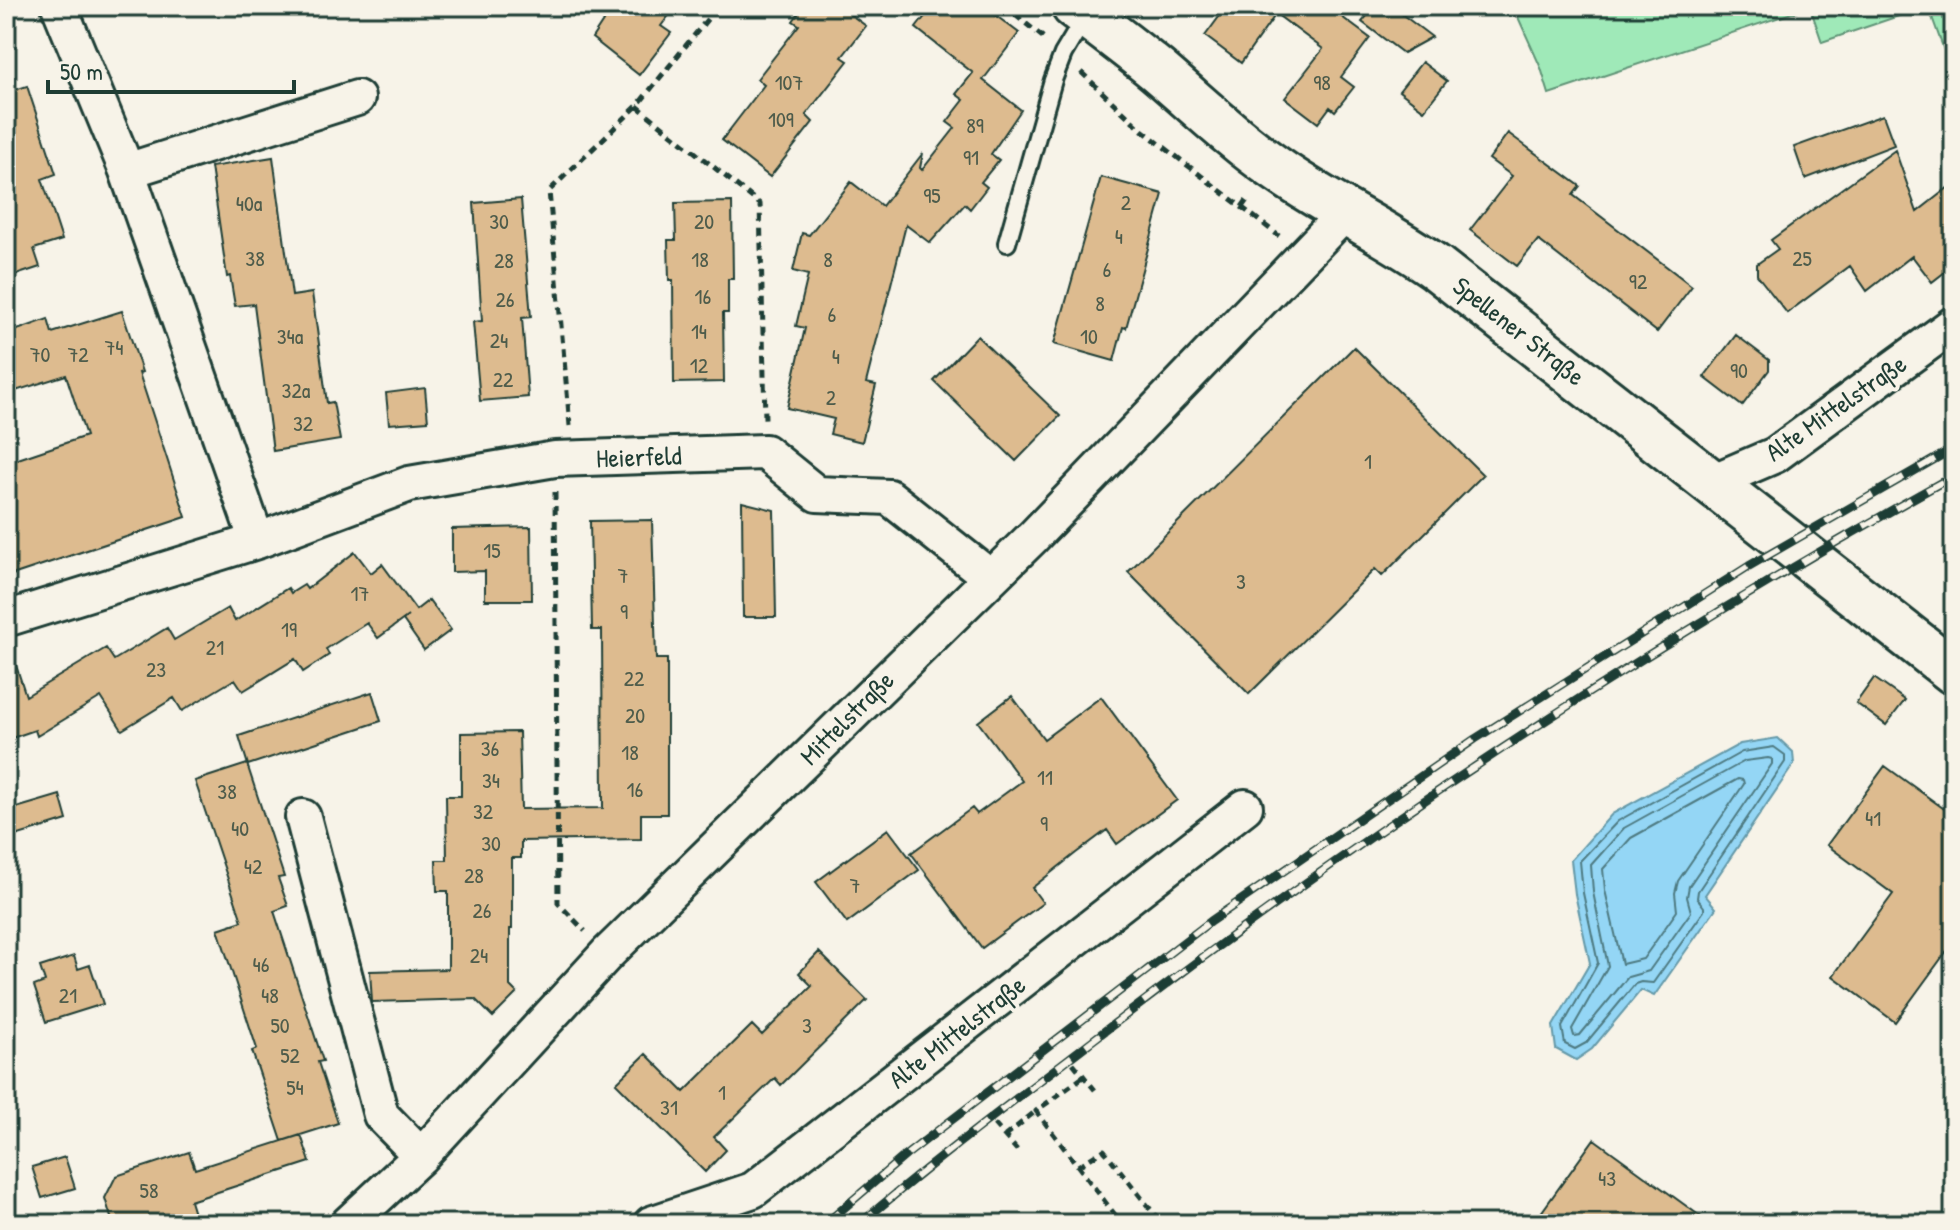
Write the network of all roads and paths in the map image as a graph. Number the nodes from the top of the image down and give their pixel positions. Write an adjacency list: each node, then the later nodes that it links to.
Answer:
1 (59, 6): 7 (street)
2 (1004, 6): 4 (path)
3 (1080, 11): 4 (lane); 8 (street, Spellener Straße)
4 (1063, 54): 9 (lane); 10 (path)
5 (357, 98): 7 (street)
6 (637, 106): 12 (path)
7 (127, 171): 14 (street)
8 (1346, 212): 10 (street, Mittelstraße); 13 (street, Spellener Straße)
9 (1007, 243)
10 (1305, 256): 15 (street, Mittelstraße)
11 (1954, 324): 13 (street, Alte Mittelstraße)
12 (765, 452): 14 (street, Heierfeld); 15 (street)
13 (1712, 482): 17 (street, Spellener Straße)
14 (257, 541): 16 (street, Heierfeld)
15 (990, 577): 27 (street, Mittelstraße)
16 (6, 619)
17 (1954, 672)
18 (1245, 807): 30 (street, Alte Mittelstraße)
19 (303, 817): 27 (street)
20 (1073, 1063): 21 (path)
21 (1083, 1077): 22 (path); 23 (path)
22 (1095, 1090)
23 (1036, 1111): 25 (path); 28 (path)
24 (994, 1124): 25 (path)
25 (1005, 1136): 26 (path)
26 (1017, 1150)
27 (421, 1156): 29 (street, Mittelstraße)
28 (1078, 1166): 31 (path); 32 (path)
29 (348, 1224)
30 (651, 1224)
31 (1122, 1224)
32 (1162, 1224)

